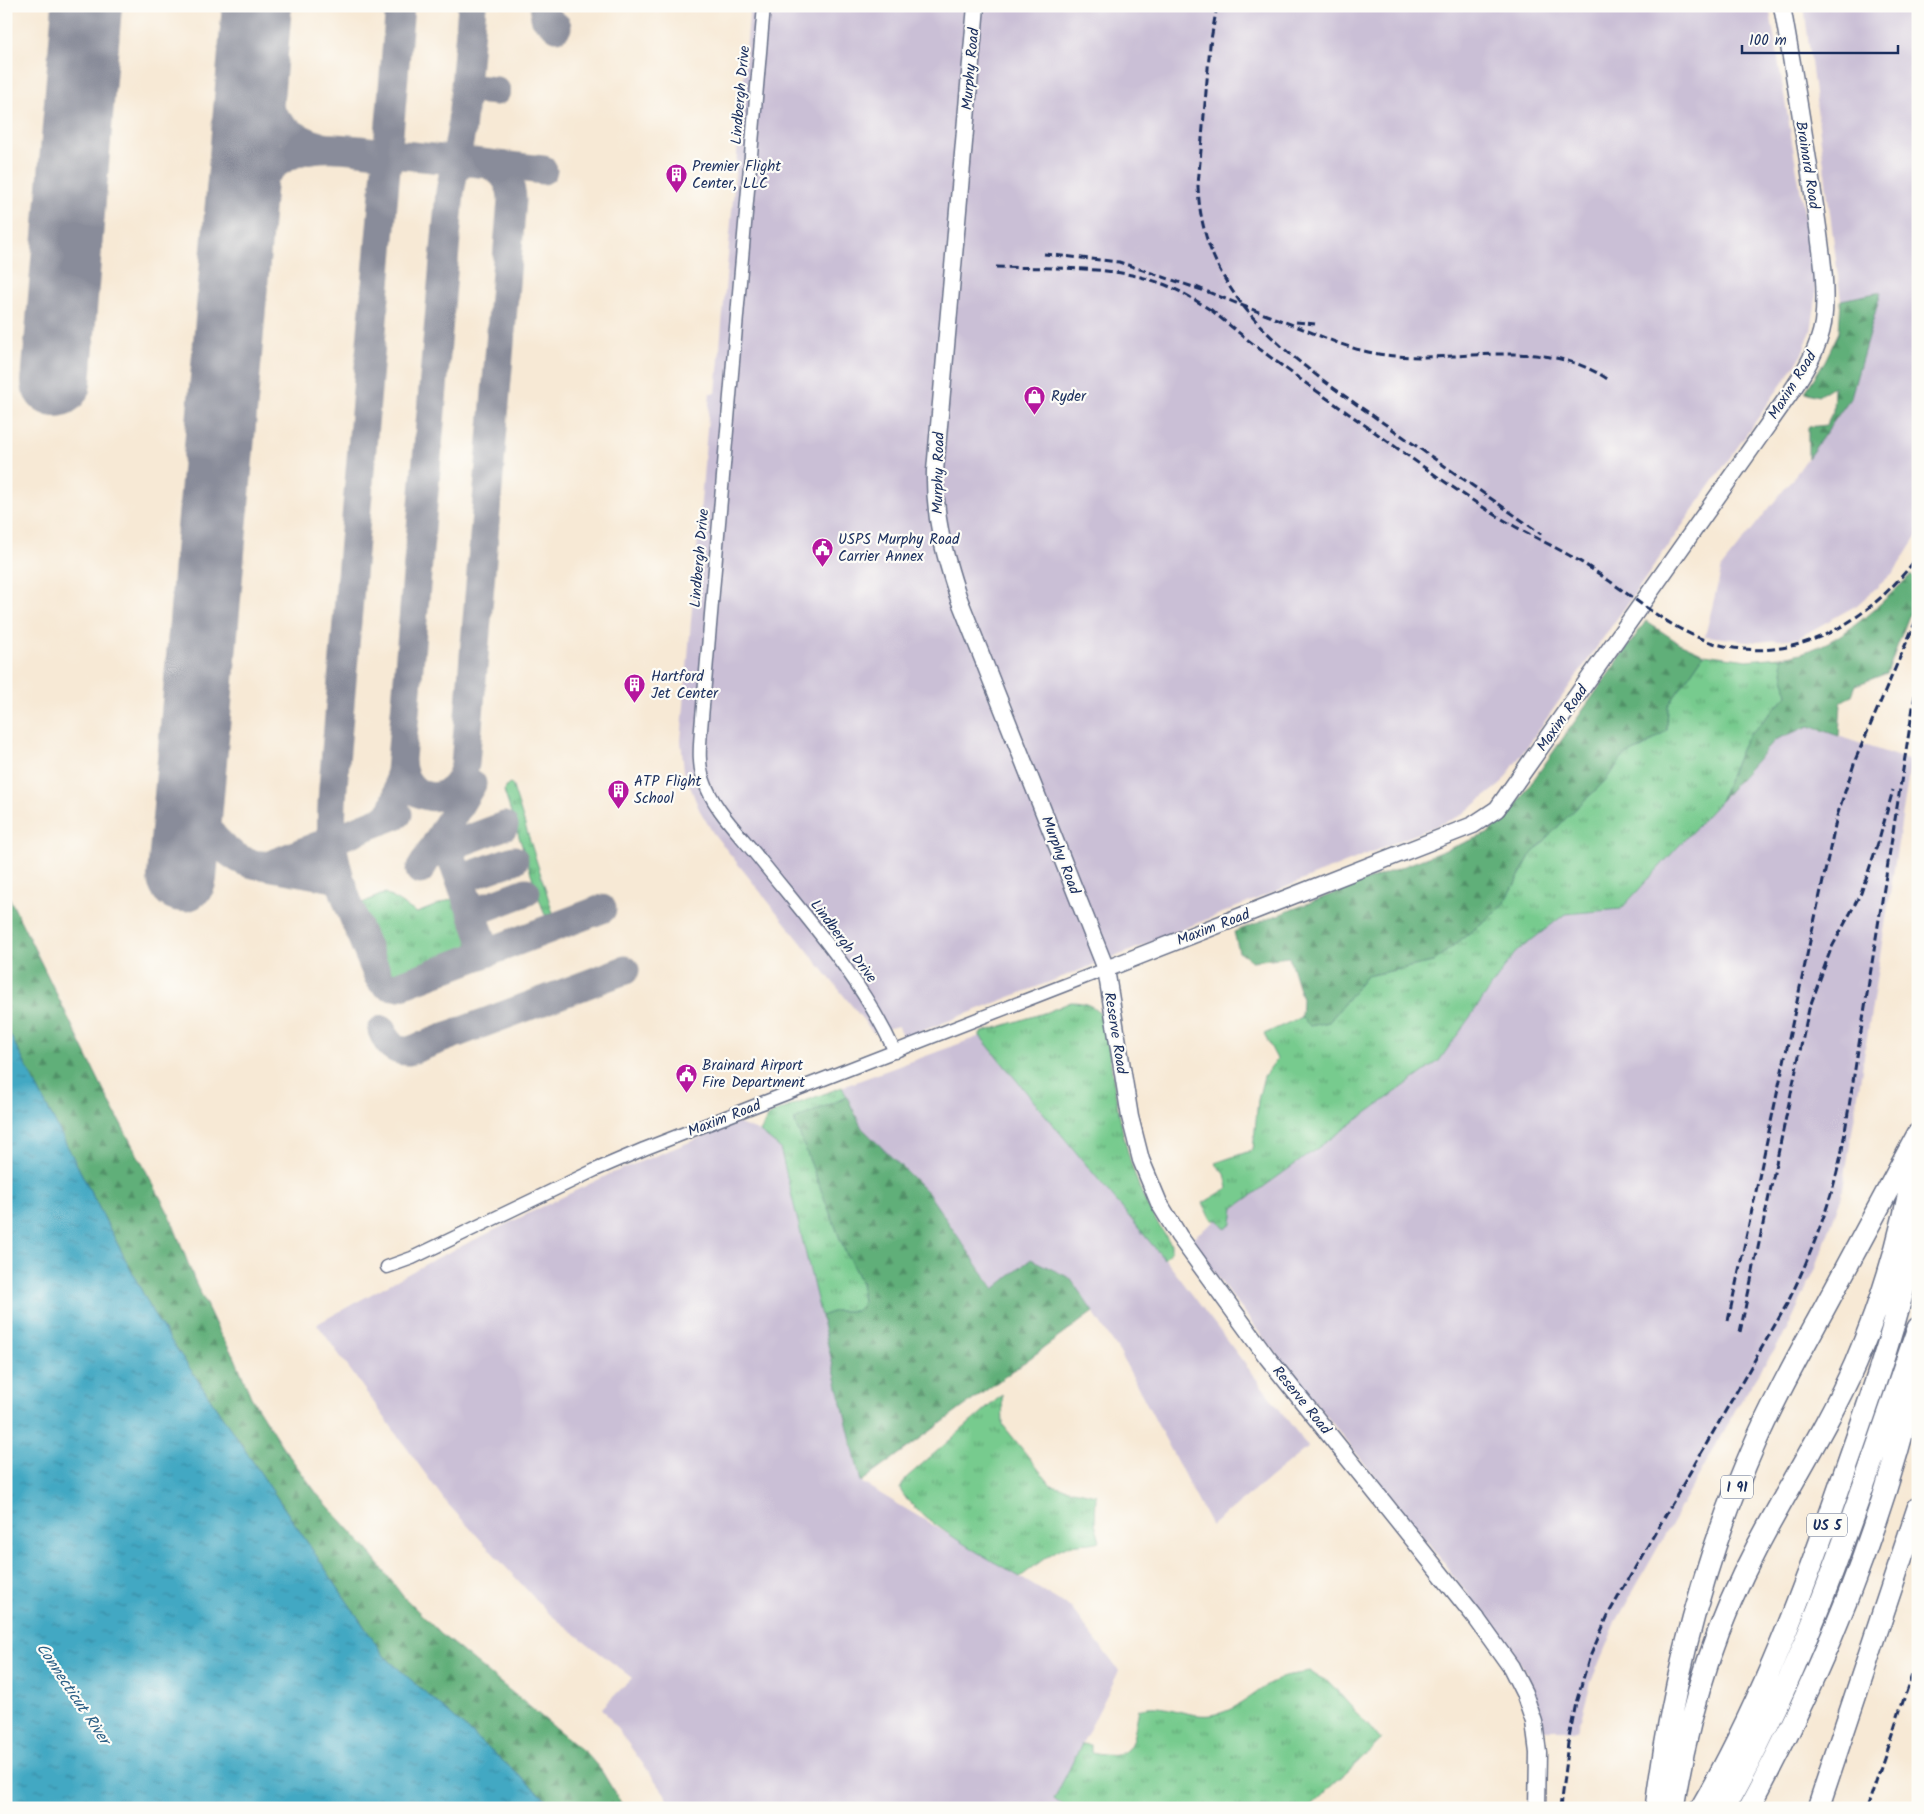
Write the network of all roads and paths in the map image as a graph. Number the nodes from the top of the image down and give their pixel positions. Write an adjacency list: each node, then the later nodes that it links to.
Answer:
1 (764, 6): 6 (street, Lindbergh Drive)
2 (976, 6): 5 (street, Murphy Road)
3 (1782, 6): 4 (street, Brainard Road)
4 (1822, 324): 5 (street, Maxim Road)
5 (1106, 969): 6 (street, Maxim Road); 16 (street, Reserve Road)
6 (895, 1052): 10 (street, Maxim Road)
7 (1918, 1134): 17 (highway, I 91)
8 (1918, 1144): 18 (highway)
9 (1918, 1228): 19 (highway, US 5)
10 (387, 1267)
11 (1918, 1328): 20 (highway)
12 (1918, 1373): 15 (highway)
13 (1918, 1425): 15 (highway)
14 (1918, 1508): 22 (highway)
15 (1795, 1721): 21 (highway)
16 (1537, 1808)
17 (1656, 1808)
18 (1673, 1808)
19 (1701, 1808)
20 (1724, 1808)
21 (1749, 1808)
22 (1818, 1808)

